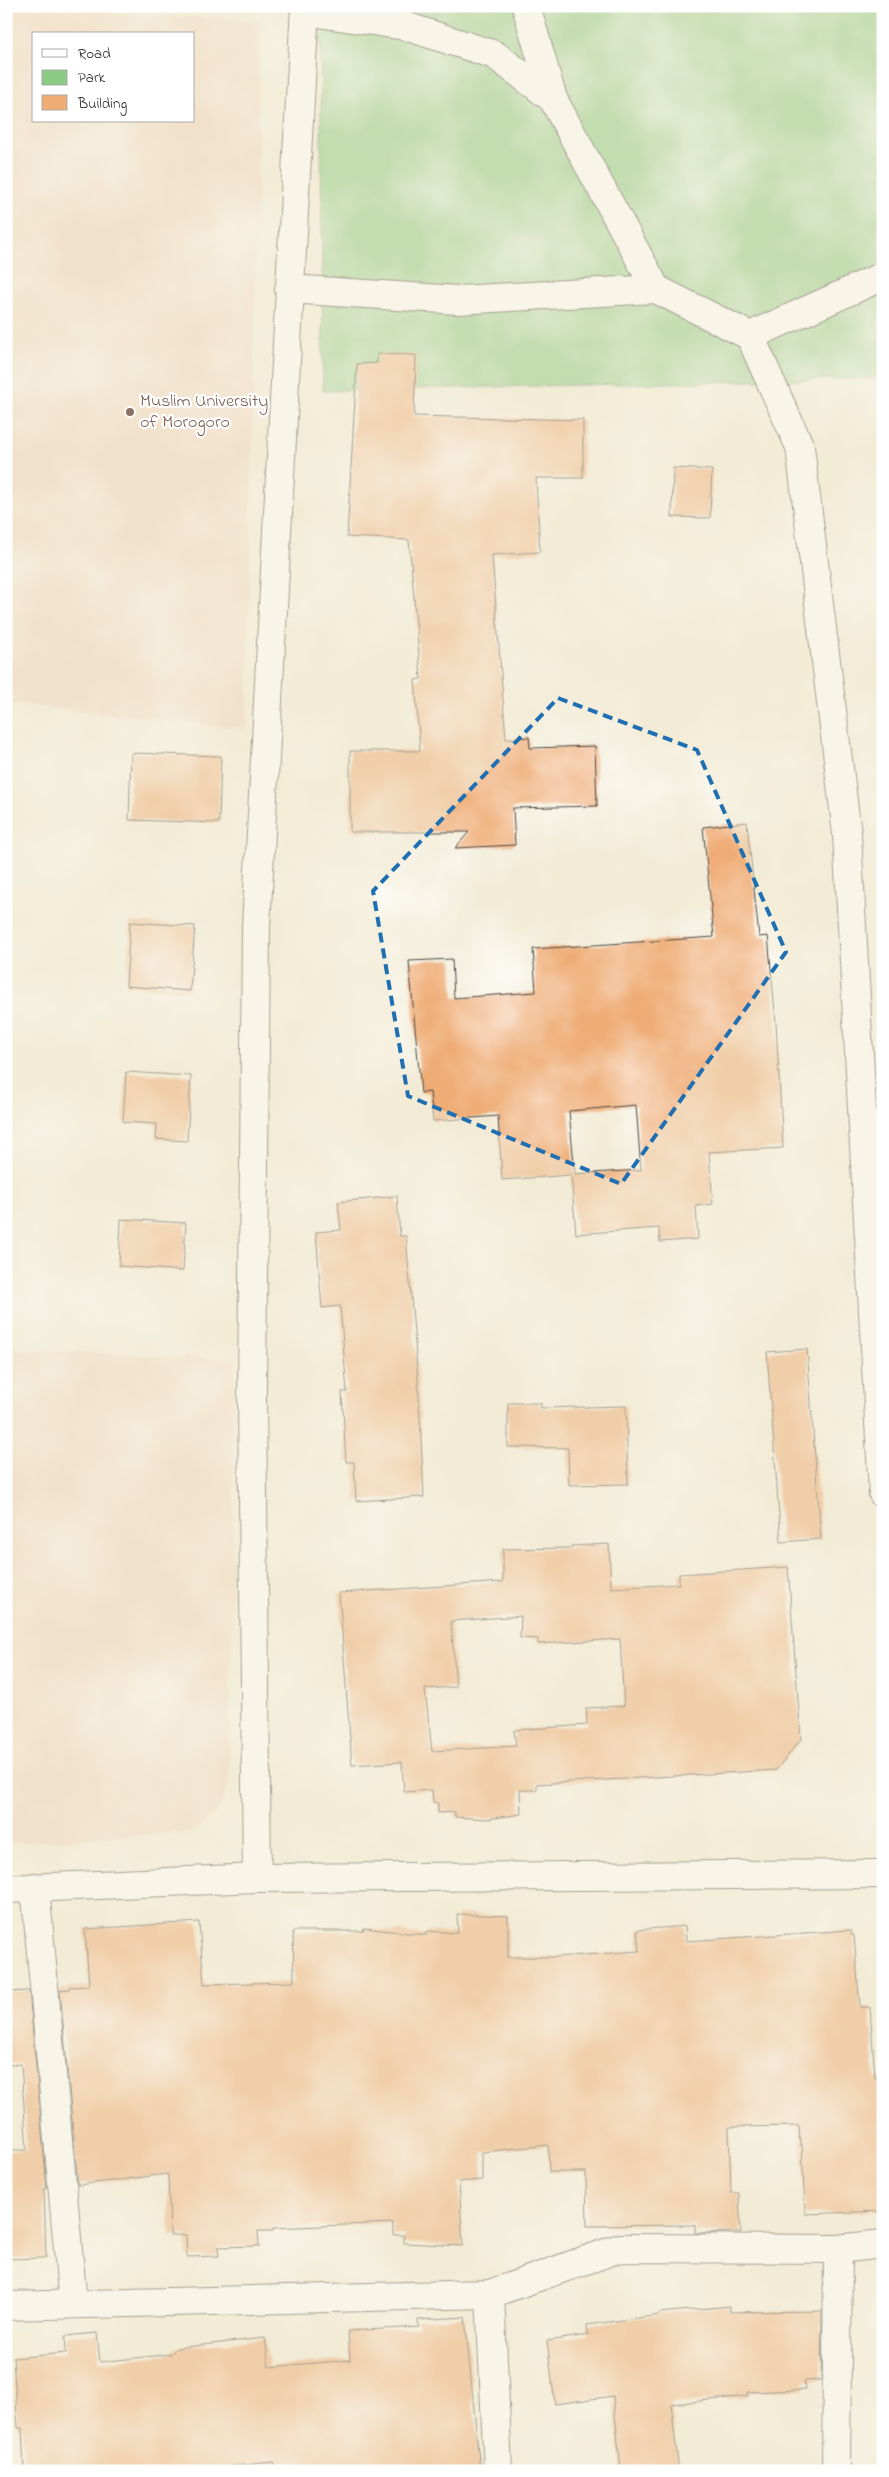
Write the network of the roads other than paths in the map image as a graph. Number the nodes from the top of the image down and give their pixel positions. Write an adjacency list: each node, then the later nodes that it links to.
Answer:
1 (526, 6): 3 (street)
2 (305, 9): 3 (street); 5 (street)
3 (553, 99): 6 (street)
4 (883, 276): 7 (street)
5 (290, 289): 6 (street); 10 (street)
6 (656, 289): 7 (street)
7 (750, 336): 8 (street)
8 (883, 1494)
9 (883, 1874): 10 (street)
10 (257, 1878): 11 (street)
11 (35, 1887): 12 (street); 16 (street)
12 (6, 1889)
13 (883, 2244): 14 (street)
14 (838, 2249): 15 (street); 19 (street)
15 (490, 2294): 16 (street); 18 (street)
16 (74, 2304): 17 (street)
17 (6, 2306)
18 (498, 2471)
19 (836, 2471)

